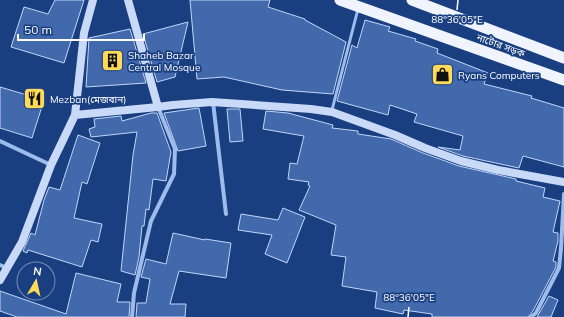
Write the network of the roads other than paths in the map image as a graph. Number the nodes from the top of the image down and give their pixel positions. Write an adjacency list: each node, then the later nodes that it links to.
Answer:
1 (93, 0): 11 (main road)
2 (128, 0): 9 (main road)
3 (340, 0): 5 (highway, নাটোর সড়ক)
4 (412, 0): 6 (highway)
5 (359, 7): 7 (highway, নাটোর সড়ক); 10 (lane)
6 (564, 58)
7 (564, 80)
8 (212, 102): 9 (main road); 10 (main road); 16 (street)
9 (158, 107): 11 (main road); 19 (street)
10 (332, 112): 14 (main road)
11 (75, 115): 13 (main road)
12 (0, 141): 13 (street)
13 (51, 165): 17 (main road)
14 (564, 182)
15 (564, 194): 20 (street)
16 (226, 214)
17 (3, 266): 18 (main road)
18 (0, 280)
19 (132, 317)
20 (531, 317)

